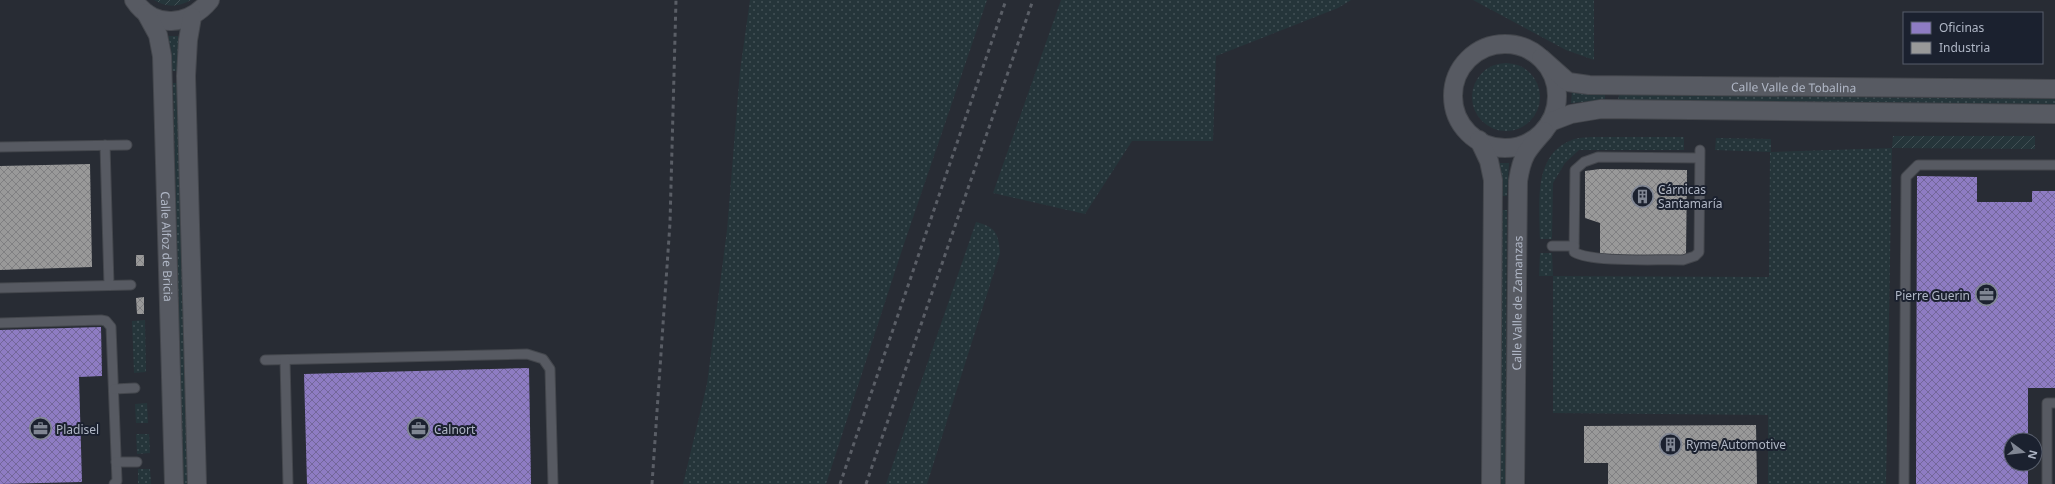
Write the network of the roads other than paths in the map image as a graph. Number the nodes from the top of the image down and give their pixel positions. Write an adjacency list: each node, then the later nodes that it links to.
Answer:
1 (134, 0): 3 (street)
2 (210, 0): 4 (street)
3 (146, 13): 4 (street); 28 (street, Calle Alfoz de Bricia)
4 (192, 17): 29 (street, Calle Alfoz de Bricia)
5 (1542, 58): 6 (street, Calle Valle de Tobalina); 8 (street); 9 (street)
6 (2055, 89)
7 (2055, 114): 8 (street, Calle Valle de Tobalina)
8 (1547, 126): 9 (street); 33 (street, Calle Valle de Zamanzas)
9 (1479, 140): 32 (street, Calle Valle de Zamanzas)
10 (127, 145): 11 (lane)
11 (105, 146): 12 (lane); 16 (lane)
12 (0, 147)
13 (2055, 165): 34 (lane)
14 (1552, 246): 15 (lane)
15 (1574, 246): 15 (lane)
16 (109, 285): 17 (lane); 18 (lane)
17 (131, 285)
18 (0, 288)
19 (0, 323): 23 (lane)
20 (265, 360): 21 (lane)
21 (285, 360): 30 (lane); 31 (lane)
22 (135, 388): 23 (lane)
23 (114, 389): 25 (lane)
24 (2055, 403): 35 (lane)
25 (116, 462): 26 (lane); 27 (lane)
26 (137, 462)
27 (114, 484)
28 (174, 484)
29 (197, 484)
30 (288, 484)
31 (553, 484)
32 (1491, 484)
33 (1515, 484)
34 (1904, 484)
35 (2047, 484)

